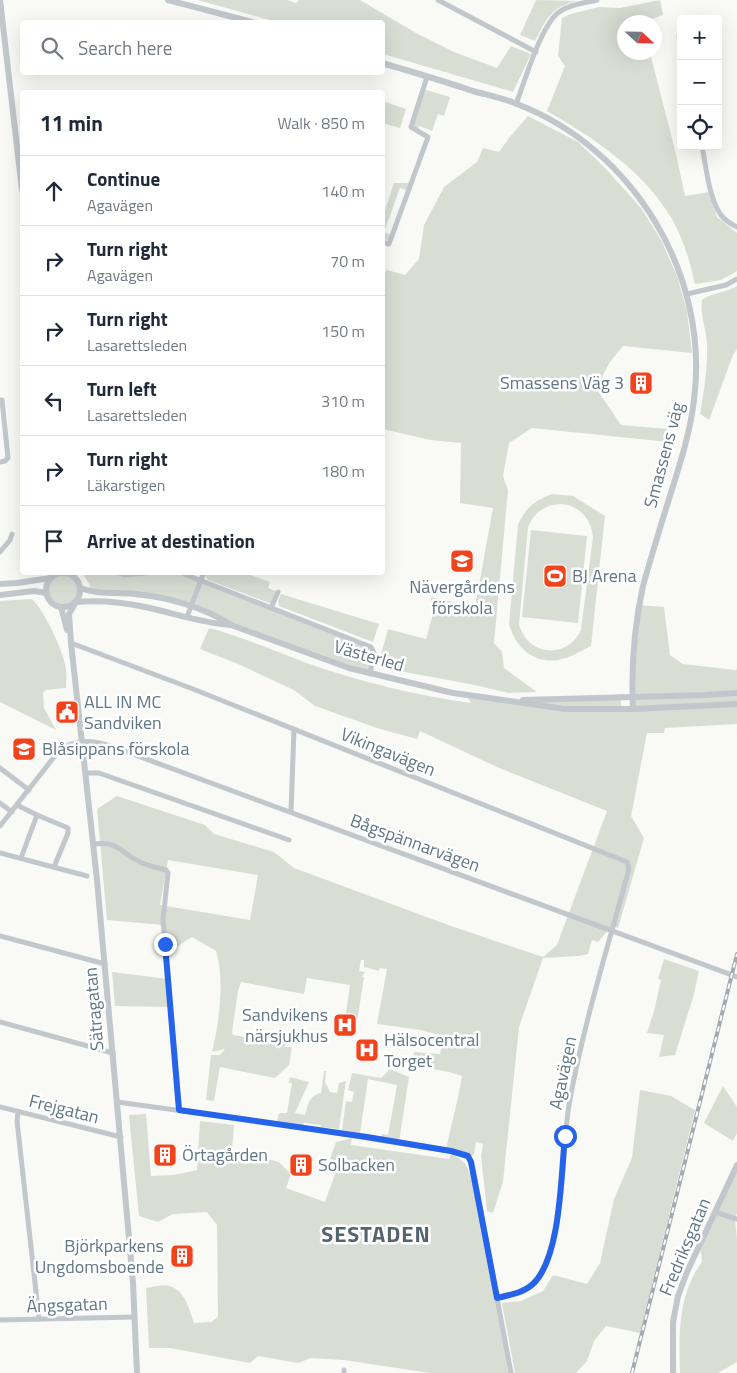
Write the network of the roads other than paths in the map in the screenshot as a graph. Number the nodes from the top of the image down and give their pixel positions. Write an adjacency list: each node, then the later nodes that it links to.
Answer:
1 (0, 0): 11 (street)
2 (168, 0): 5 (street)
3 (438, 0): 6 (street)
4 (597, 0): 6 (street)
5 (244, 20)
6 (536, 52): 9 (street)
7 (385, 64): 8 (street, Smassens väg)
8 (427, 77): 9 (street, Smassens väg); 13 (street)
9 (516, 104): 15 (street, Smassens väg)
10 (703, 150): 12 (street)
11 (20, 173)
12 (737, 227)
13 (385, 243)
14 (737, 280): 15 (street)
15 (687, 294): 40 (street, Smassens väg)
16 (0, 400): 17 (street)
17 (0, 462)
18 (12, 534): 19 (street)
19 (0, 552)
20 (56, 575): 24 (street)
21 (70, 575): 27 (street)
22 (187, 575): 25 (street)
23 (203, 575): 25 (street)
24 (51, 578): 26 (street); 29 (street)
25 (201, 580): 33 (street); 34 (street)
26 (0, 584)
27 (80, 588): 31 (street); 33 (street, Västerled)
28 (278, 592): 34 (street)
29 (46, 593): 30 (street); 32 (street)
30 (0, 595)
31 (76, 602): 32 (street); 35 (street, Västerled); 37 (street, Sätragatan)
32 (61, 607): 37 (street, Sätragatan)
33 (191, 607): 35 (street); 36 (street, Västerled)
34 (271, 608): 38 (street)
35 (187, 617): 36 (street, Västerled)
36 (231, 625): 38 (street, Västerled)
37 (71, 643): 44 (street, Vikingavägen); 45 (street, Sätragatan)
38 (370, 674): 41 (street, Västerled)
39 (737, 693): 40 (street, Västerled)
40 (632, 698): 41 (street, Västerled); 43 (street, Smassens väg)
41 (502, 700): 43 (street, Västerled)
42 (737, 704): 43 (street, Västerled)
43 (633, 709)
44 (294, 729): 52 (street); 61 (street, Vikingavägen)
45 (82, 741): 47 (street, Sätragatan); 48 (street); 52 (street, Bågspännarvägen)
46 (0, 768): 48 (street)
47 (86, 773): 55 (street); 56 (street, Sätragatan)
48 (29, 790): 50 (street)
49 (0, 803): 51 (street)
50 (17, 806): 51 (street); 53 (street)
51 (12, 812): 54 (street)
52 (291, 812): 61 (street, Bågspännarvägen)
53 (36, 815): 58 (street); 59 (street)
54 (0, 826)
55 (289, 840)
56 (93, 844): 63 (street, Sätragatan); 69 (street)
57 (0, 853): 58 (street)
58 (21, 858): 59 (street)
59 (54, 867): 60 (street)
60 (87, 876)
61 (612, 931): 64 (street, Bågspännarvägen); 75 (street, Agavägen)
62 (0, 936): 63 (street)
63 (105, 964): 66 (street, Sätragatan)
64 (737, 977)
65 (0, 1022): 66 (street)
66 (113, 1053): 67 (street, Sätragatan)
67 (117, 1102): 69 (street); 71 (street, Sätragatan)
68 (0, 1107): 70 (street, Frejgatan)
69 (179, 1110): 75 (street)
70 (18, 1112): 71 (street, Frejgatan); 77 (street)
71 (121, 1137): 76 (street, Sätragatan)
72 (737, 1165): 73 (street, Fredriksgatan)
73 (715, 1212): 74 (street); 81 (street, Fredriksgatan)
74 (736, 1217)
75 (497, 1298): 80 (street)
76 (134, 1316): 77 (street, Ängsgatan); 79 (street, Sätragatan)
77 (39, 1319): 78 (street, Ängsgatan)
78 (0, 1320)
79 (137, 1373)
80 (510, 1373)
81 (673, 1373)

